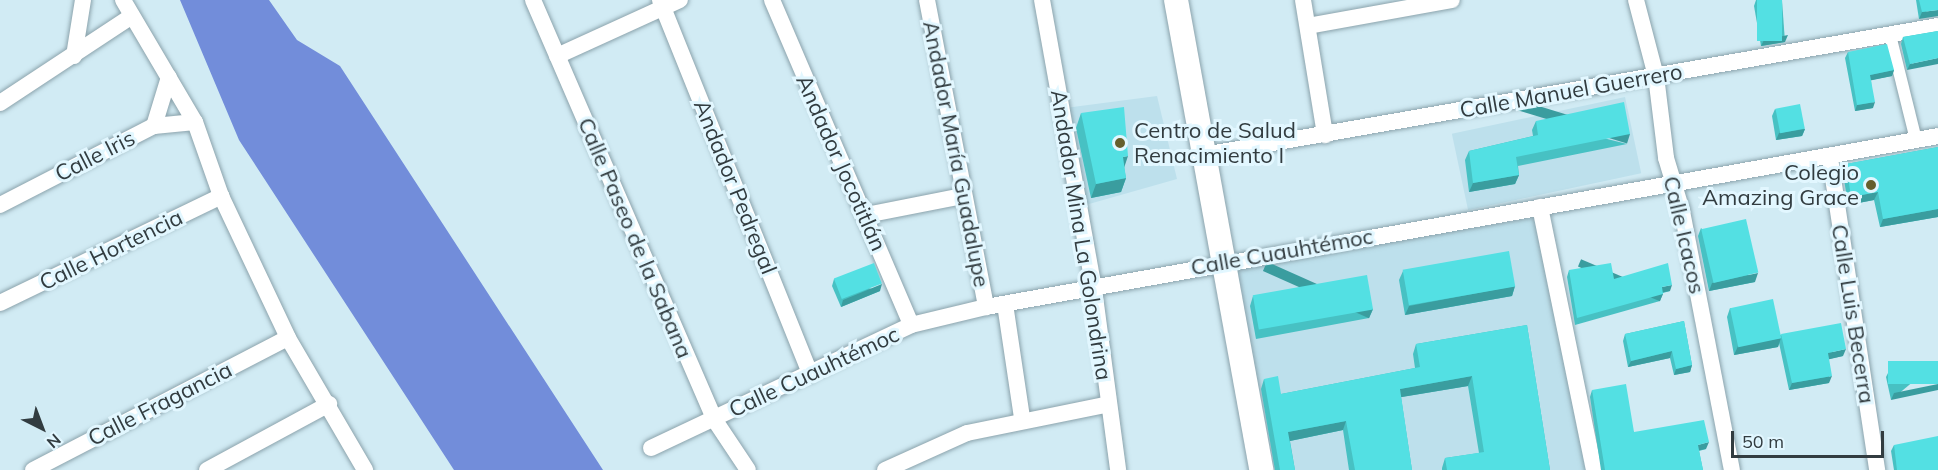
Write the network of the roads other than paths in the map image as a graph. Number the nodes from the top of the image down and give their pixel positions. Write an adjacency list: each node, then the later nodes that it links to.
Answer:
1 (83, 0): 17 (street)
2 (123, 0): 13 (street)
3 (533, 0): 18 (street, Calle Paseo de la Sabana)
4 (680, 0): 12 (street)
5 (772, 0): 34 (street, Andador Jocotitlán)
6 (927, 0): 31 (street, Andador María Guadalupe)
7 (1042, 0): 36 (street, Andador Mina La Golondrina)
8 (1176, 0): 27 (main road)
9 (1303, 0): 14 (street)
10 (1452, 0): 14 (street)
11 (1636, 0): 19 (street, Calle Icacos)
12 (661, 3): 18 (street); 42 (street, Andador Pedregal)
13 (132, 16): 17 (street); 20 (street)
14 (1308, 26): 24 (street)
15 (1938, 26): 16 (street, Calle Manuel Guerrero)
16 (1890, 34): 19 (street, Calle Manuel Guerrero); 26 (street)
17 (74, 56): 21 (street)
18 (557, 56): 46 (street, Calle Paseo de la Sabana)
19 (1656, 76): 24 (street, Calle Manuel Guerrero); 29 (street, Calle Icacos)
20 (169, 77): 22 (street); 23 (street)
21 (0, 103)
22 (195, 122): 23 (street, Calle Iris); 30 (street)
23 (154, 126): 32 (street, Calle Iris)
24 (1325, 135): 27 (street, Calle Manuel Guerrero)
25 (1938, 136): 26 (street, Calle Cuauhtémoc)
26 (1916, 140): 28 (street, Calle Cuauhtémoc)
27 (1204, 154): 35 (main road)
28 (1830, 158): 29 (street, Calle Cuauhtémoc); 57 (street, Calle Luis Becerra)
29 (1674, 184): 33 (street, Calle Cuauhtémoc); 56 (street, Calle Icacos)
30 (221, 196): 37 (street, Calle Hortencia); 41 (street)
31 (963, 196): 34 (street); 39 (street, Andador María Guadalupe)
32 (0, 205)
33 (1540, 207): 35 (street, Calle Cuauhtémoc); 55 (street)
34 (866, 215): 40 (street, Andador Jocotitlán)
35 (1220, 262): 36 (street, Calle Cuauhtémoc); 54 (main road)
36 (1094, 289): 38 (street, Calle Cuauhtémoc); 44 (street, Andador Mina La Golondrina)
37 (0, 303)
38 (1005, 304): 39 (street, Calle Cuauhtémoc); 45 (street, Andador María Guadalupe)
39 (986, 308): 40 (street, Calle Cuauhtémoc)
40 (912, 326): 42 (street, Calle Cuauhtémoc)
41 (288, 338): 43 (street); 48 (street, Calle Fragancia)
42 (810, 374): 46 (street, Calle Cuauhtémoc)
43 (329, 404): 49 (street); 50 (street)
44 (1108, 404): 45 (street); 53 (street, Andador Mina La Golondrina)
45 (1022, 418): 52 (street)
46 (714, 419): 47 (street, Calle Cuauhtémoc); 51 (street, Calle Paseo de la Sabana)
47 (651, 448)
48 (33, 470)
49 (207, 470)
50 (366, 470)
51 (748, 470)
52 (885, 470)
53 (1118, 470)
54 (1261, 470)
55 (1594, 470)
56 (1732, 470)
57 (1877, 470)

